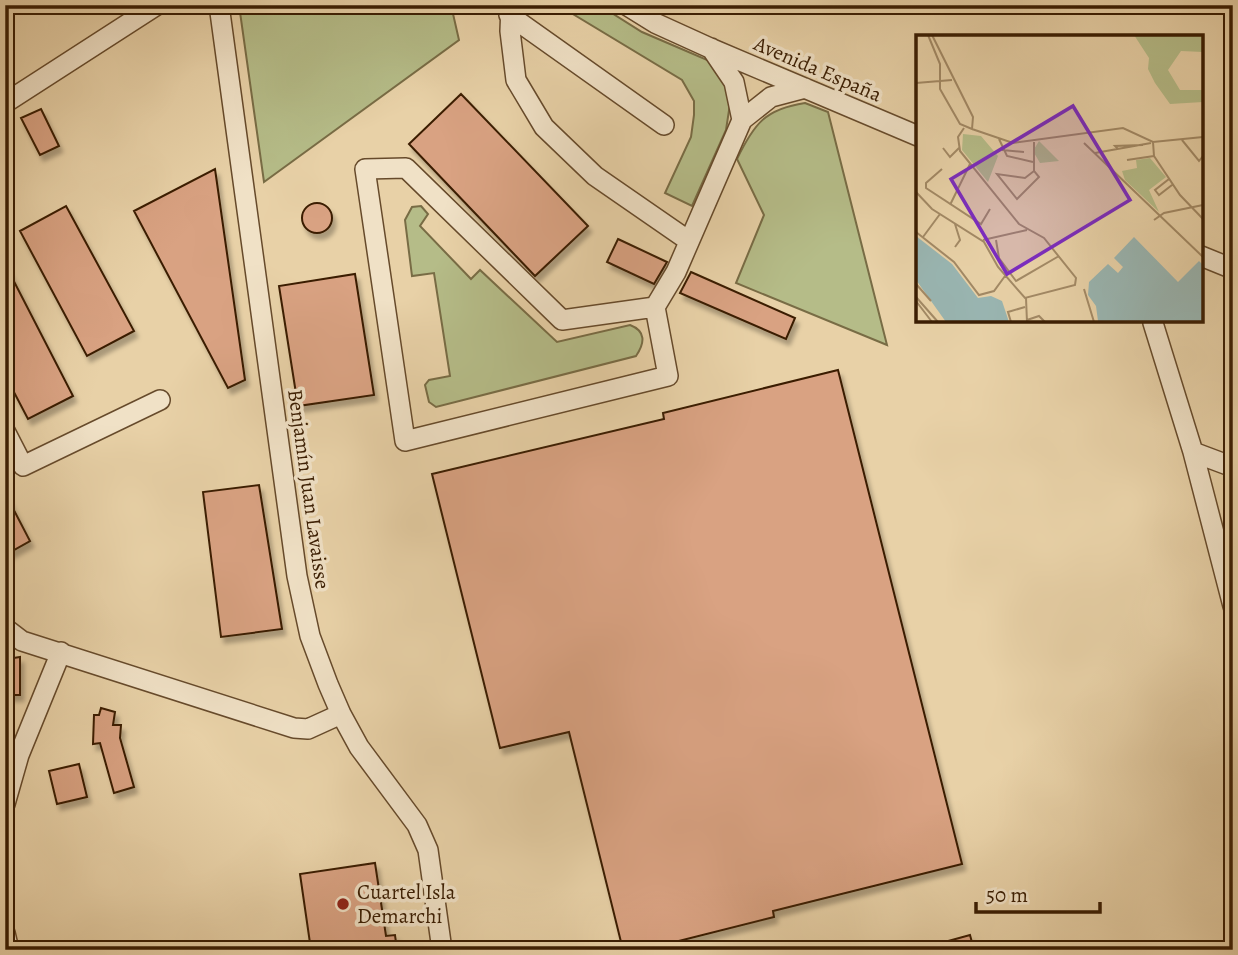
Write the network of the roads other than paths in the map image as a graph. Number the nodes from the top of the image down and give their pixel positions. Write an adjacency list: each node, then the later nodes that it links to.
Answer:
1 (157, 5): 7 (street)
2 (219, 5): 23 (street, Benjamín Juan Lavaisse)
3 (626, 5): 5 (street, Avenida España)
4 (510, 10): 9 (street); 11 (street)
5 (710, 48): 6 (street, Avenida España); 8 (street)
6 (805, 88): 8 (street); 10 (street, Avenida España)
7 (5, 103)
8 (742, 120): 11 (street)
9 (664, 125)
10 (916, 135)
11 (689, 242): 14 (street)
12 (1203, 257): 13 (street)
13 (1233, 269)
14 (655, 307): 14 (street)
15 (1153, 323): 18 (street)
16 (159, 400): 17 (street)
17 (5, 431)
18 (1193, 452): 19 (street); 20 (street)
19 (1233, 467)
20 (1233, 606)
21 (5, 628): 22 (street)
22 (61, 652): 23 (street); 24 (street)
23 (341, 714): 27 (street, Benjamín Juan Lavaisse)
24 (5, 804)
25 (5, 933): 26 (street)
26 (9, 950)
27 (442, 950)

